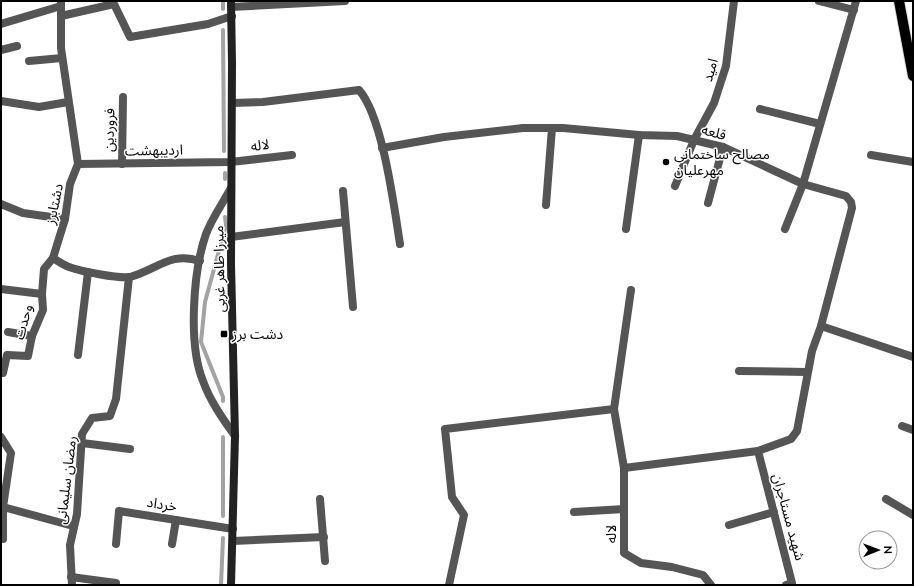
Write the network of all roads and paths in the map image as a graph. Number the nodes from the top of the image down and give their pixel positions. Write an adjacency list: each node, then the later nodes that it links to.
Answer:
1 (345, 1): 7 (street)
2 (734, 1): 25 (street, امید)
3 (819, 1): 8 (street)
4 (856, 1): 8 (street)
5 (899, 1): 16 (main road)
6 (61, 4): 9 (street); 11 (street)
7 (231, 4): 10 (main road, میرزا طاهر غربی)
8 (854, 10): 22 (street)
9 (61, 16): 10 (street); 14 (street)
10 (232, 16): 20 (main road, میرزا طاهر غربی)
11 (1, 24)
12 (17, 46): 13 (street)
13 (1, 50)
14 (62, 58): 15 (street); 19 (street)
15 (29, 61)
16 (913, 76)
17 (123, 97): 33 (street, فروردین)
18 (1, 101): 19 (street)
19 (68, 102): 32 (street)
20 (232, 103): 27 (street); 30 (main road, میرزا طاهر غربی)
21 (760, 109): 22 (street)
22 (820, 124): 34 (street)
23 (552, 128): 24 (street, قلعه); 27 (street, قلعه); 40 (street)
24 (639, 135): 25 (street, قلعه); 43 (street)
25 (694, 140): 26 (street, قلعه); 35 (street, امید)
26 (723, 147): 34 (street, قلعه); 38 (street)
27 (382, 148): 46 (street)
28 (292, 155): 30 (street, لاله)
29 (871, 155): 31 (street)
30 (231, 162): 33 (street, اردیبهشت); 36 (main road, میرزا طاهر غربی)
31 (913, 162)
32 (78, 164): 33 (street, اردیبهشت); 41 (street, دشتابرز)
33 (122, 164)
34 (803, 184): 44 (street); 55 (street, قلعه)
35 (675, 186)
36 (231, 188): 45 (main road, میرزا طاهر غربی); 48 (street)
37 (342, 191): 42 (street)
38 (708, 203)
39 (1, 204): 41 (street)
40 (546, 205)
41 (65, 219): 47 (street, دشتابرز)
42 (345, 222): 45 (street); 54 (street)
43 (626, 229)
44 (784, 229)
45 (231, 237): 66 (main road, میرزا طاهر غربی)
46 (400, 244)
47 (53, 258): 49 (street); 53 (street, وحدت)
48 (200, 261): 50 (street); 66 (street)
49 (88, 272): 50 (street); 58 (street)
50 (129, 277): 68 (street, رمضان سلیمانی)
51 (1, 289): 53 (street)
52 (631, 290): 63 (street, لاله)
53 (42, 294): 57 (street, وحدت)
54 (353, 307)
55 (820, 326): 59 (street); 61 (street, قلعه)
56 (8, 332): 57 (street)
57 (32, 336): 62 (street, وحدت)
58 (78, 355)
59 (913, 357)
60 (739, 371): 61 (street)
61 (807, 372): 70 (street, قلعه)
62 (3, 373)
63 (614, 410): 71 (street, لاله); 92 (street)
64 (902, 426): 65 (street)
65 (913, 430)
66 (235, 436): 82 (main road, میرزا طاهر غربی)
67 (1, 437): 74 (street)
68 (82, 443): 69 (street); 81 (street, رمضان سلیمانی)
69 (130, 449)
70 (758, 451): 71 (street, قلعه); 77 (street, شهید مستاجران)
71 (624, 468): 75 (street, لاله)
72 (320, 499): 83 (street)
73 (886, 499): 78 (street)
74 (3, 507): 81 (street); 84 (street)
75 (624, 509): 76 (street); 93 (street, لاله)
76 (574, 512)
77 (774, 512): 80 (street); 94 (street, شهید مستاجران)
78 (913, 514)
79 (176, 520): 82 (street, خرداد); 86 (street, خرداد); 87 (street)
80 (729, 525)
81 (74, 526): 89 (street, رمضان سلیمانی)
82 (233, 529): 85 (main road, میرزا طاهر غربی)
83 (324, 537): 85 (street); 88 (street)
84 (3, 540)
85 (233, 541): 91 (main road, میرزا طاهر غربی)
86 (116, 544)
87 (172, 544)
88 (325, 561)
89 (71, 581): 90 (street)
90 (116, 583)
91 (231, 585)
92 (449, 585)
93 (711, 585)
94 (786, 585)

